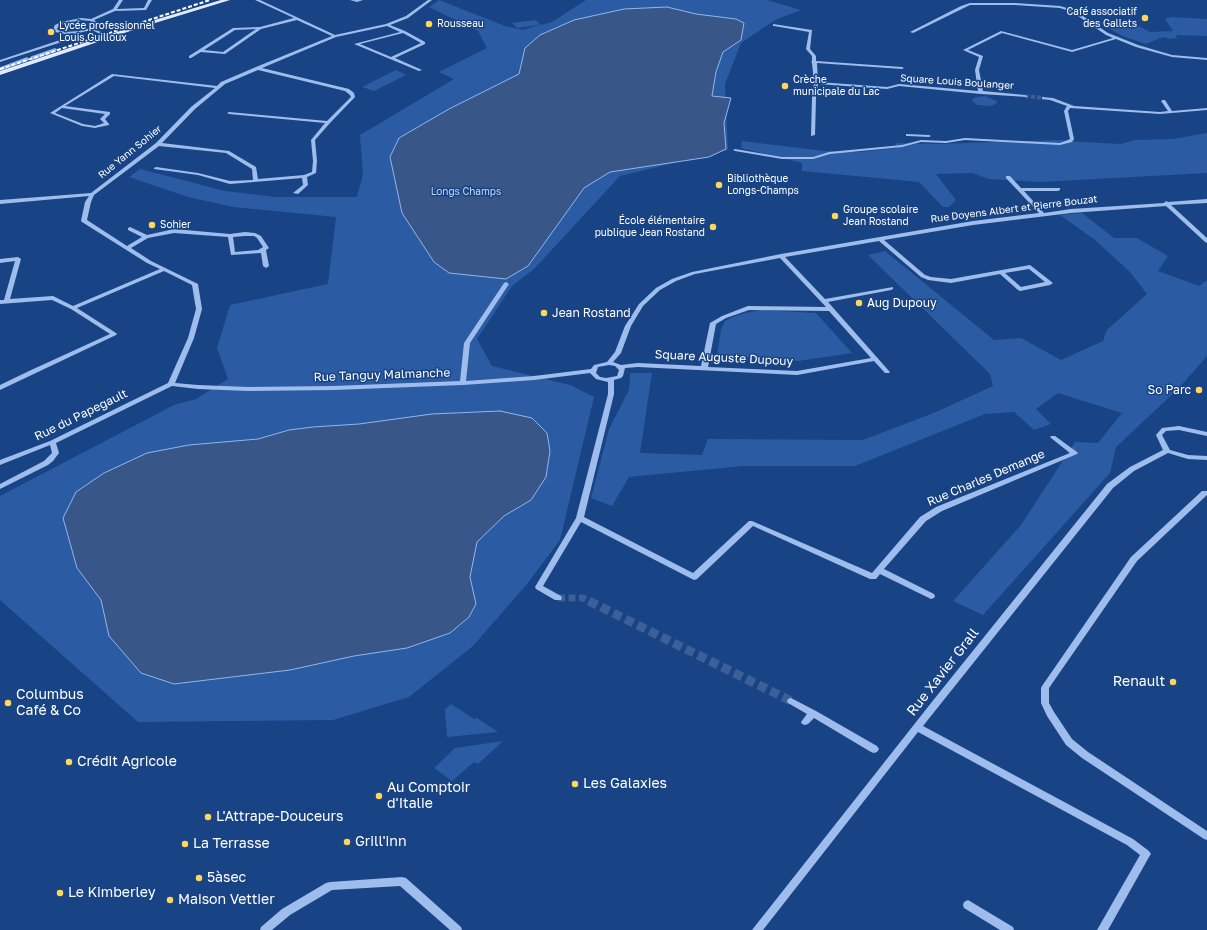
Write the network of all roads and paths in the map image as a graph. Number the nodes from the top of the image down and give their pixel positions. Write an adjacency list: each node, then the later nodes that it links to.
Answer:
1 (121, 0): 11 (street)
2 (150, 0): 11 (street)
3 (216, 0): 12 (main road)
4 (227, 0): 12 (main road)
5 (257, 0): 13 (street)
6 (352, 0): 7 (street)
7 (361, 0)
8 (430, 0): 16 (street, Rue Yann Sohier)
9 (1000, 0): 10 (street)
10 (1015, 4): 22 (street); 25 (street)
11 (114, 10): 14 (street)
12 (193, 10): 15 (main road)
13 (296, 19): 18 (street); 24 (street)
14 (91, 20): 19 (street); 20 (street)
15 (150, 24): 23 (main road); 31 (main road)
16 (387, 25): 21 (street); 24 (street, Rue Yann Sohier)
17 (774, 25): 32 (street)
18 (260, 28): 26 (street); 26 (street)
19 (92, 29): 20 (street); 23 (street)
20 (79, 32): 30 (street)
21 (404, 32): 28 (street); 28 (street)
22 (912, 32)
23 (109, 36): 31 (main road)
24 (336, 36): 33 (street, Rue Yann Sohier)
25 (1116, 38): 29 (street); 39 (street)
26 (200, 51): 27 (street)
27 (190, 57)
28 (392, 58): 35 (street)
29 (1207, 59)
30 (0, 61)
31 (36, 62): 36 (main road)
32 (813, 62): 34 (street, Square Louis Boulanger); 37 (street)
33 (257, 68): 38 (street, Rue Yann Sohier); 48 (street)
34 (902, 68)
35 (420, 70)
36 (0, 74)
37 (816, 83): 39 (street, Square Louis Boulanger); 49 (street)
38 (218, 87): 43 (street); 52 (street, Rue Yann Sohier)
39 (981, 92): 40 (street, Square Louis Boulanger)
40 (1025, 96)
41 (1044, 98): 44 (street)
42 (1161, 98): 46 (street)
43 (61, 107): 43 (street)
44 (1073, 107): 46 (street); 51 (street)
45 (1207, 109): 46 (street)
46 (1171, 112)
47 (229, 113): 48 (street)
48 (328, 122): 55 (street)
49 (813, 135)
50 (908, 135): 51 (street)
51 (965, 138): 53 (street)
52 (158, 144): 57 (street); 61 (street, Rue Yann Sohier)
53 (735, 150)
54 (156, 168): 57 (street)
55 (304, 176): 57 (street); 60 (street)
56 (1008, 177): 59 (street)
57 (256, 181)
58 (1058, 189): 59 (street)
59 (1020, 190): 65 (street)
60 (296, 193)
61 (92, 194): 63 (street); 71 (street, Rue Yann Sohier)
62 (1207, 201): 64 (street, Rue Doyens Albert et Pierre Bouzat)
63 (0, 202)
64 (1166, 203): 65 (street, Rue Doyens Albert et Pierre Bouzat); 70 (street)
65 (1042, 214): 69 (street, Rue Doyens Albert et Pierre Bouzat)
66 (130, 229): 68 (street)
67 (230, 236): 68 (street); 72 (street); 72 (street)
68 (146, 237): 71 (street)
69 (880, 239): 73 (street, Rue Doyens Albert et Pierre Bouzat); 77 (street)
70 (1207, 241)
71 (127, 248): 76 (street, Rue Yann Sohier)
72 (263, 250): 75 (street)
73 (781, 256): 81 (street); 86 (street, Rue Doyens Albert et Pierre Bouzat)
74 (0, 261): 80 (street)
75 (266, 266)
76 (165, 269): 83 (street); 93 (street, Rue Yann Sohier)
77 (1001, 272): 77 (street)
78 (506, 284): 92 (street)
79 (891, 288): 81 (street)
80 (7, 301): 82 (street); 83 (street)
81 (823, 301): 84 (street)
82 (0, 302)
83 (73, 308): 94 (street)
84 (831, 309): 85 (street); 88 (street)
85 (875, 359): 88 (street, Square Auguste Dupouy); 90 (street)
86 (609, 363): 87 (street); 89 (street)
87 (620, 367): 88 (street, Square Auguste Dupouy); 91 (street)
88 (704, 369)
89 (592, 371): 91 (street); 92 (street, Rue Tanguy Malmanche)
90 (886, 372)
91 (611, 380): 103 (street)
92 (463, 383): 93 (street, Rue Tanguy Malmanche)
93 (171, 384): 97 (street, Rue du Papegault)
94 (0, 388)
95 (1207, 434): 98 (street)
96 (1053, 437): 104 (street, Rue Charles Demange)
97 (52, 442): 100 (street, Rue du Papegault); 101 (street)
98 (1167, 451): 99 (street); 110 (street, Rue Xavier Grall)
99 (1207, 458)
100 (0, 463)
101 (0, 487)
102 (1207, 493): 112 (street)
103 (580, 518): 104 (street); 106 (street)
104 (879, 570): 105 (street)
105 (931, 596)
106 (558, 598)
107 (791, 701): 108 (street)
108 (813, 713): 109 (street); 111 (street)
109 (805, 722)
110 (917, 727): 116 (street, Rue Xavier Grall); 118 (street)
111 (874, 749)
112 (1207, 836)
113 (968, 905): 117 (street)
114 (265, 930): 115 (street)
115 (458, 930)
116 (757, 930)
117 (1009, 930)
118 (1102, 930)

